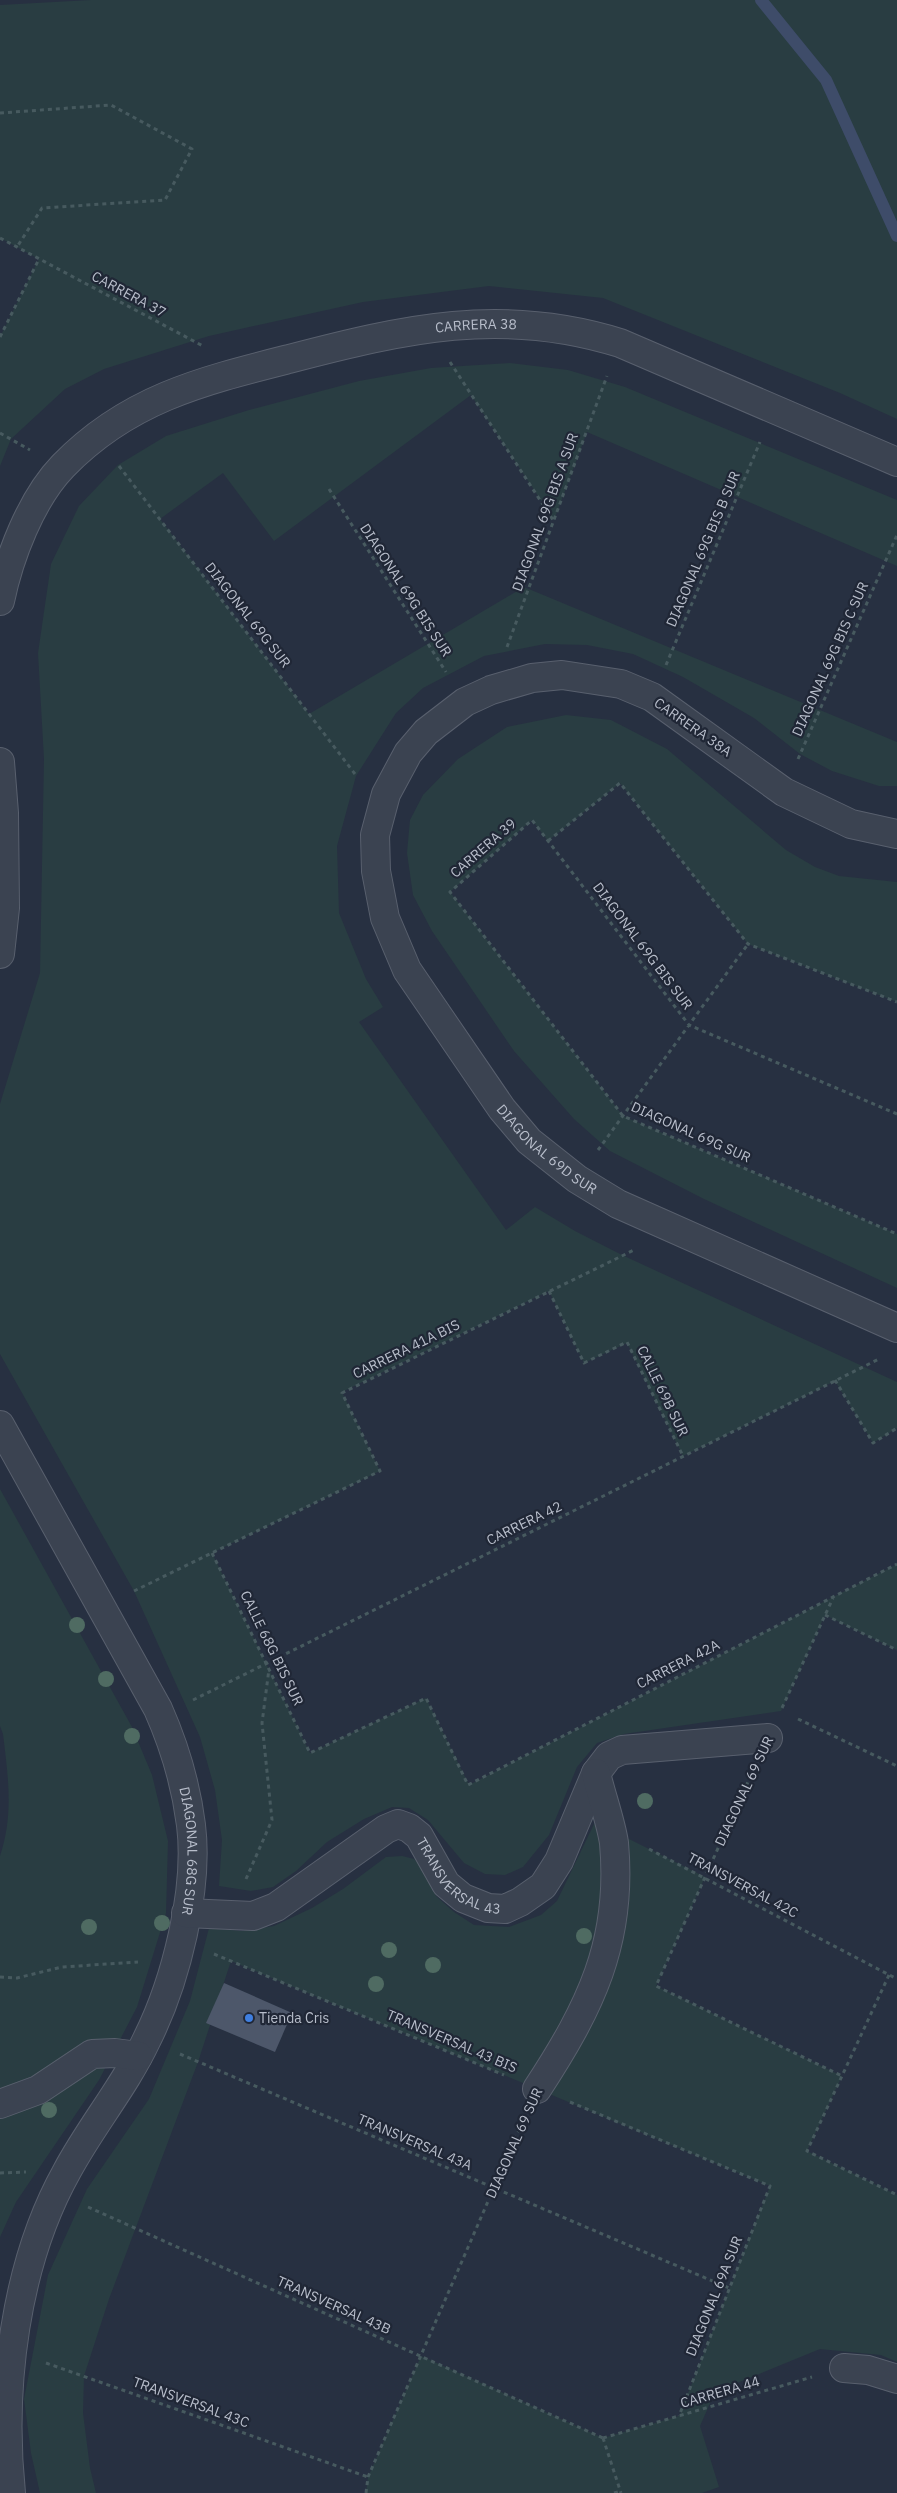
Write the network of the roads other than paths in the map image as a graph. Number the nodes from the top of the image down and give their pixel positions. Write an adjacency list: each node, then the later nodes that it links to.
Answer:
1 (897, 462): 2 (street, CARRERA 38)
2 (0, 601)
3 (0, 762): 6 (street)
4 (382, 808): 5 (street, CARRERA 38A); 7 (street, DIAGONAL 69D SUR)
5 (897, 834)
6 (0, 954)
7 (897, 1328)
8 (0, 1425): 11 (street, DIAGONAL 68G SUR)
9 (768, 1738): 10 (street, TRANSVERSAL 43)
10 (596, 1773): 11 (street, TRANSVERSAL 43); 13 (street, DIAGONAL 69 SUR)
11 (186, 1913): 12 (street, DIAGONAL 68G SUR)
12 (143, 2048): 14 (street); 17 (street, DIAGONAL 68G SUR)
13 (537, 2088)
14 (0, 2104)
15 (844, 2368): 16 (street)
16 (897, 2379)
17 (12, 2493)

